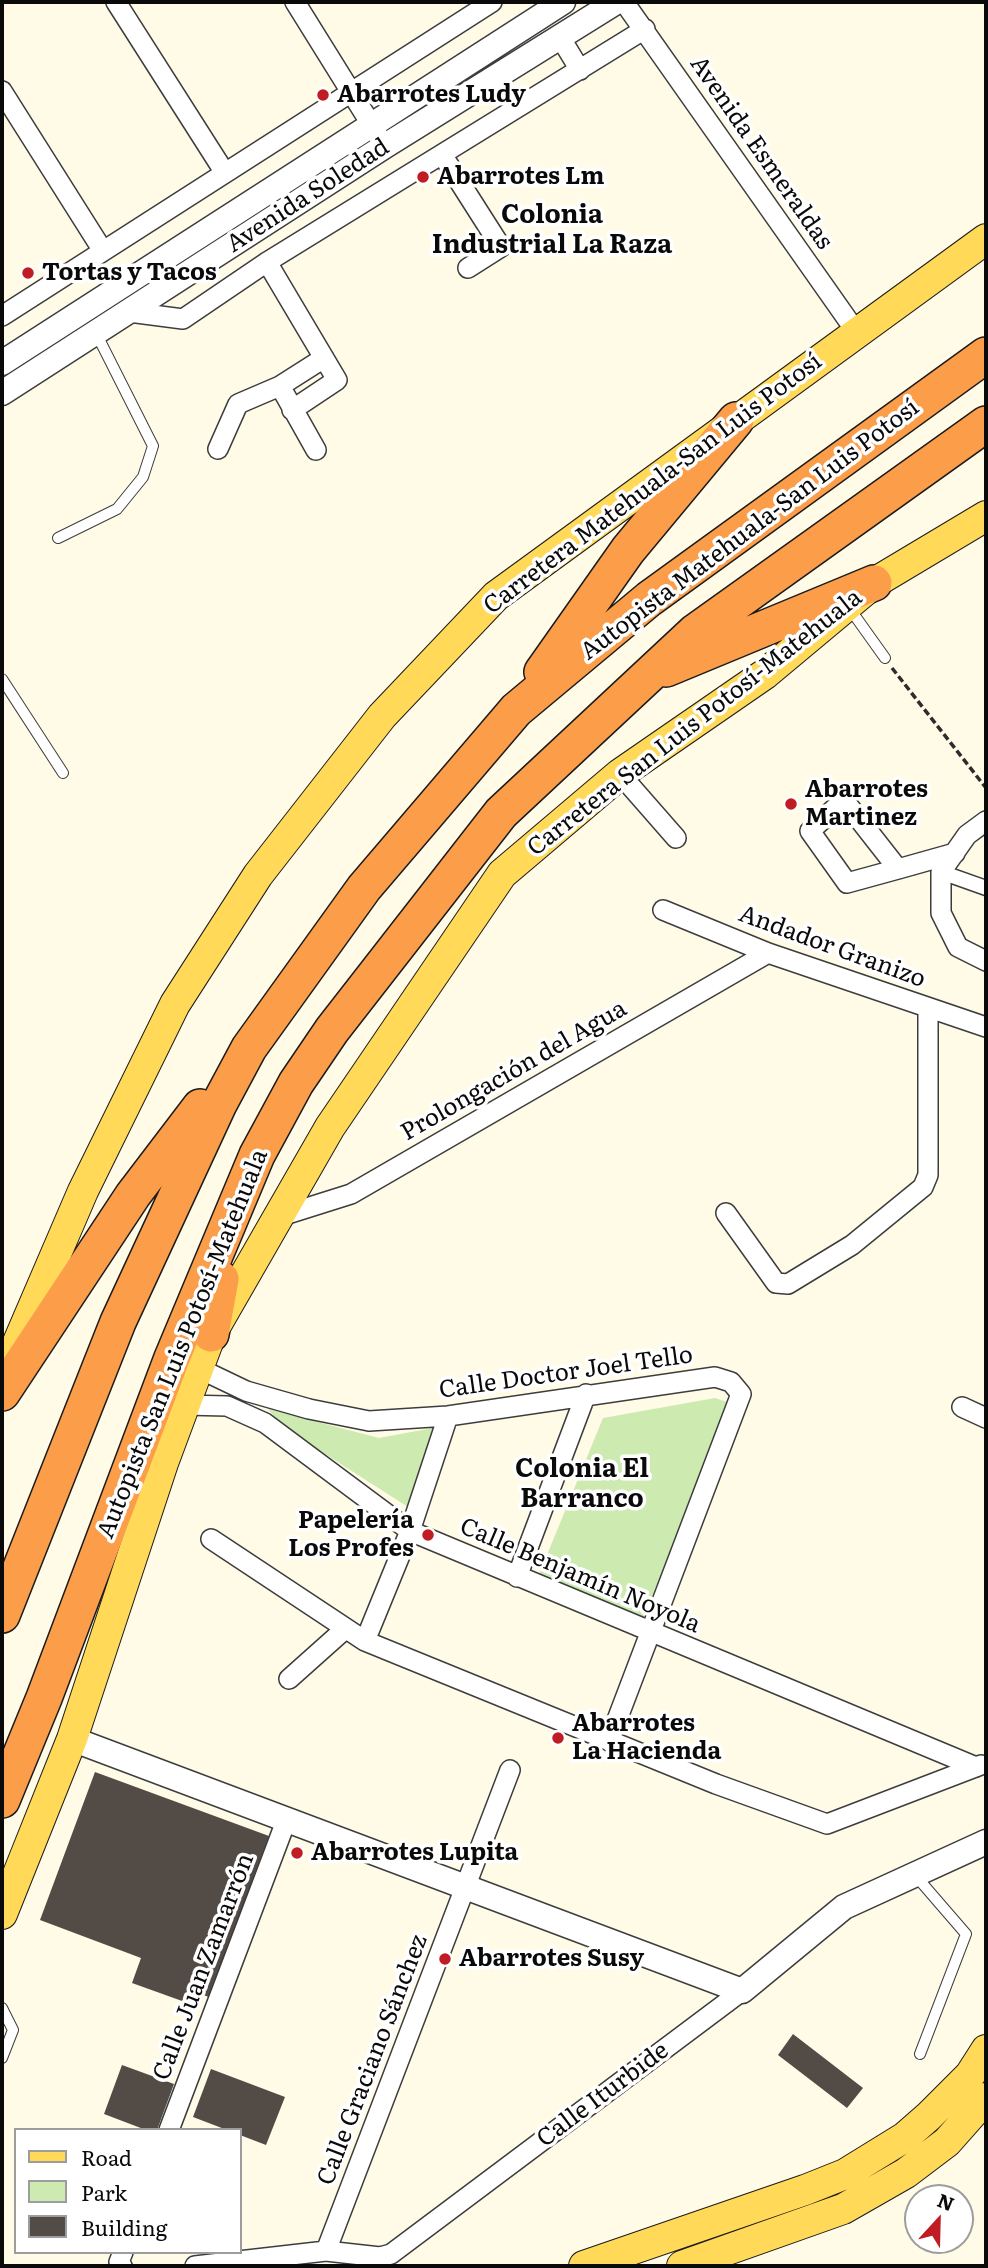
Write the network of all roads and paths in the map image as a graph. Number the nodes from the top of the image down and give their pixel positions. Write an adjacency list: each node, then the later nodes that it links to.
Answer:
1 (116, 2): 15 (street)
2 (295, 2): 11 (street)
3 (563, 2): 12 (street, Avenida Soledad)
4 (616, 2): 8 (street, Avenida Soledad)
5 (624, 2): 7 (street, Avenida Esmeraldas)
6 (486, 3): 11 (street)
7 (645, 29): 9 (street); 23 (street, Avenida Esmeraldas)
8 (560, 37): 9 (street); 13 (street, Avenida Soledad)
9 (580, 70): 14 (street)
10 (2, 91): 17 (street)
11 (351, 92): 12 (street); 15 (street)
12 (371, 125): 13 (street); 26 (street, Avenida Soledad)
13 (385, 146): 20 (street, Avenida Soledad)
14 (443, 156): 18 (street); 19 (street)
15 (225, 173): 17 (street)
16 (986, 239): 23 (main road, Carretera Matehuala-San Luis Potosí)
17 (103, 251): 21 (street)
18 (267, 262): 20 (street); 25 (street)
19 (468, 268)
20 (129, 312): 22 (street, Avenida Soledad)
21 (2, 316)
22 (96, 333): 27 (street, Avenida Soledad); 35 (lane)
23 (857, 333): 30 (main road, Carretera Matehuala-San Luis Potosí)
24 (986, 355): 41 (highway, Autopista Matehuala-San Luis Potosí)
25 (324, 358): 28 (street); 29 (street)
26 (2, 363)
27 (5, 384)
28 (280, 386): 29 (street); 32 (street)
29 (292, 410): 33 (street)
30 (736, 420): 41 (highway); 62 (main road, Carretera Matehuala-San Luis Potosí)
31 (986, 424): 39 (highway, Autopista San Luis Potosí-Matehuala)
32 (218, 449)
33 (316, 450)
34 (986, 516): 36 (main road, Carretera San Luis Potosí-Matehuala)
35 (58, 538)
36 (874, 583): 37 (main road, Carretera San Luis Potosí-Matehuala); 39 (highway)
37 (847, 606): 38 (lane); 43 (main road, Carretera San Luis Potosí-Matehuala)
38 (885, 658): 44 (path)
39 (646, 677): 58 (highway, Autopista San Luis Potosí-Matehuala)
40 (2, 679): 42 (lane)
41 (516, 710): 56 (highway, Autopista Matehuala-San Luis Potosí)
42 (63, 773)
43 (620, 774): 46 (street); 59 (main road, Carretera San Luis Potosí-Matehuala)
44 (986, 788)
45 (986, 821): 47 (street)
46 (676, 838)
47 (955, 853): 48 (street); 49 (street)
48 (898, 869): 48 (street)
49 (941, 872): 50 (street); 53 (street)
50 (986, 888)
51 (663, 910): 52 (street, Andador Granizo)
52 (768, 953): 54 (street, Andador Granizo); 59 (street, Prolongación del Agua)
53 (986, 961)
54 (928, 1008): 55 (street, Andador Granizo); 57 (street)
55 (986, 1027)
56 (249, 1048): 63 (highway); 72 (highway, Autopista Matehuala-San Luis Potosí)
57 (726, 1213)
58 (232, 1214): 60 (highway); 81 (highway, Autopista San Luis Potosí-Matehuala)
59 (278, 1217): 60 (main road, Carretera San Luis Potosí-Matehuala)
60 (211, 1334): 61 (main road, Carretera San Luis Potosí-Matehuala)
61 (198, 1368): 65 (main road, Carretera San Luis Potosí-Matehuala); 67 (street, Calle Doctor Joel Tello)
62 (2, 1381)
63 (2, 1393)
64 (586, 1394): 67 (street, Calle Doctor Joel Tello); 71 (street); 74 (street, Calle Doctor Joel Tello)
65 (184, 1405): 69 (street, Calle Benjamín Noyola); 77 (main road, Carretera San Luis Potosí-Matehuala)
66 (962, 1407): 68 (street)
67 (448, 1416): 69 (street)
68 (986, 1418)
69 (410, 1531): 71 (street, Calle Benjamín Noyola); 75 (street)
70 (211, 1539): 73 (street)
71 (517, 1577): 74 (street, Calle Benjamín Noyola)
72 (2, 1615)
73 (345, 1629): 75 (street); 76 (street)
74 (651, 1633): 78 (street, Calle Doctor Joel Tello); 79 (street, Calle Benjamín Noyola)
75 (365, 1641): 78 (street)
76 (289, 1679)
77 (72, 1739): 82 (street); 88 (main road, Carretera San Luis Potosí-Matehuala)
78 (609, 1741): 79 (street)
79 (981, 1765)
80 (510, 1770): 87 (street, Calle Graciano Sánchez)
81 (2, 1800)
82 (286, 1821): 87 (street); 95 (street, Calle Juan Zamarrón)
83 (986, 1842): 85 (street, Calle Iturbide)
84 (986, 1854): 85 (street)
85 (959, 1855): 86 (street, Calle Iturbide)
86 (914, 1875): 89 (street, Calle Iturbide); 92 (lane)
87 (466, 1887): 89 (street); 96 (street, Calle Graciano Sánchez)
88 (3, 1913)
89 (742, 1991): 96 (street, Calle Iturbide)
90 (2, 2008): 93 (lane)
91 (986, 2050): 98 (main road)
92 (920, 2054)
93 (2, 2058)
94 (986, 2098): 99 (main road)
95 (170, 2128)
96 (326, 2251): 97 (street, Calle Iturbide)
97 (195, 2266)
98 (584, 2266)
99 (682, 2266)

